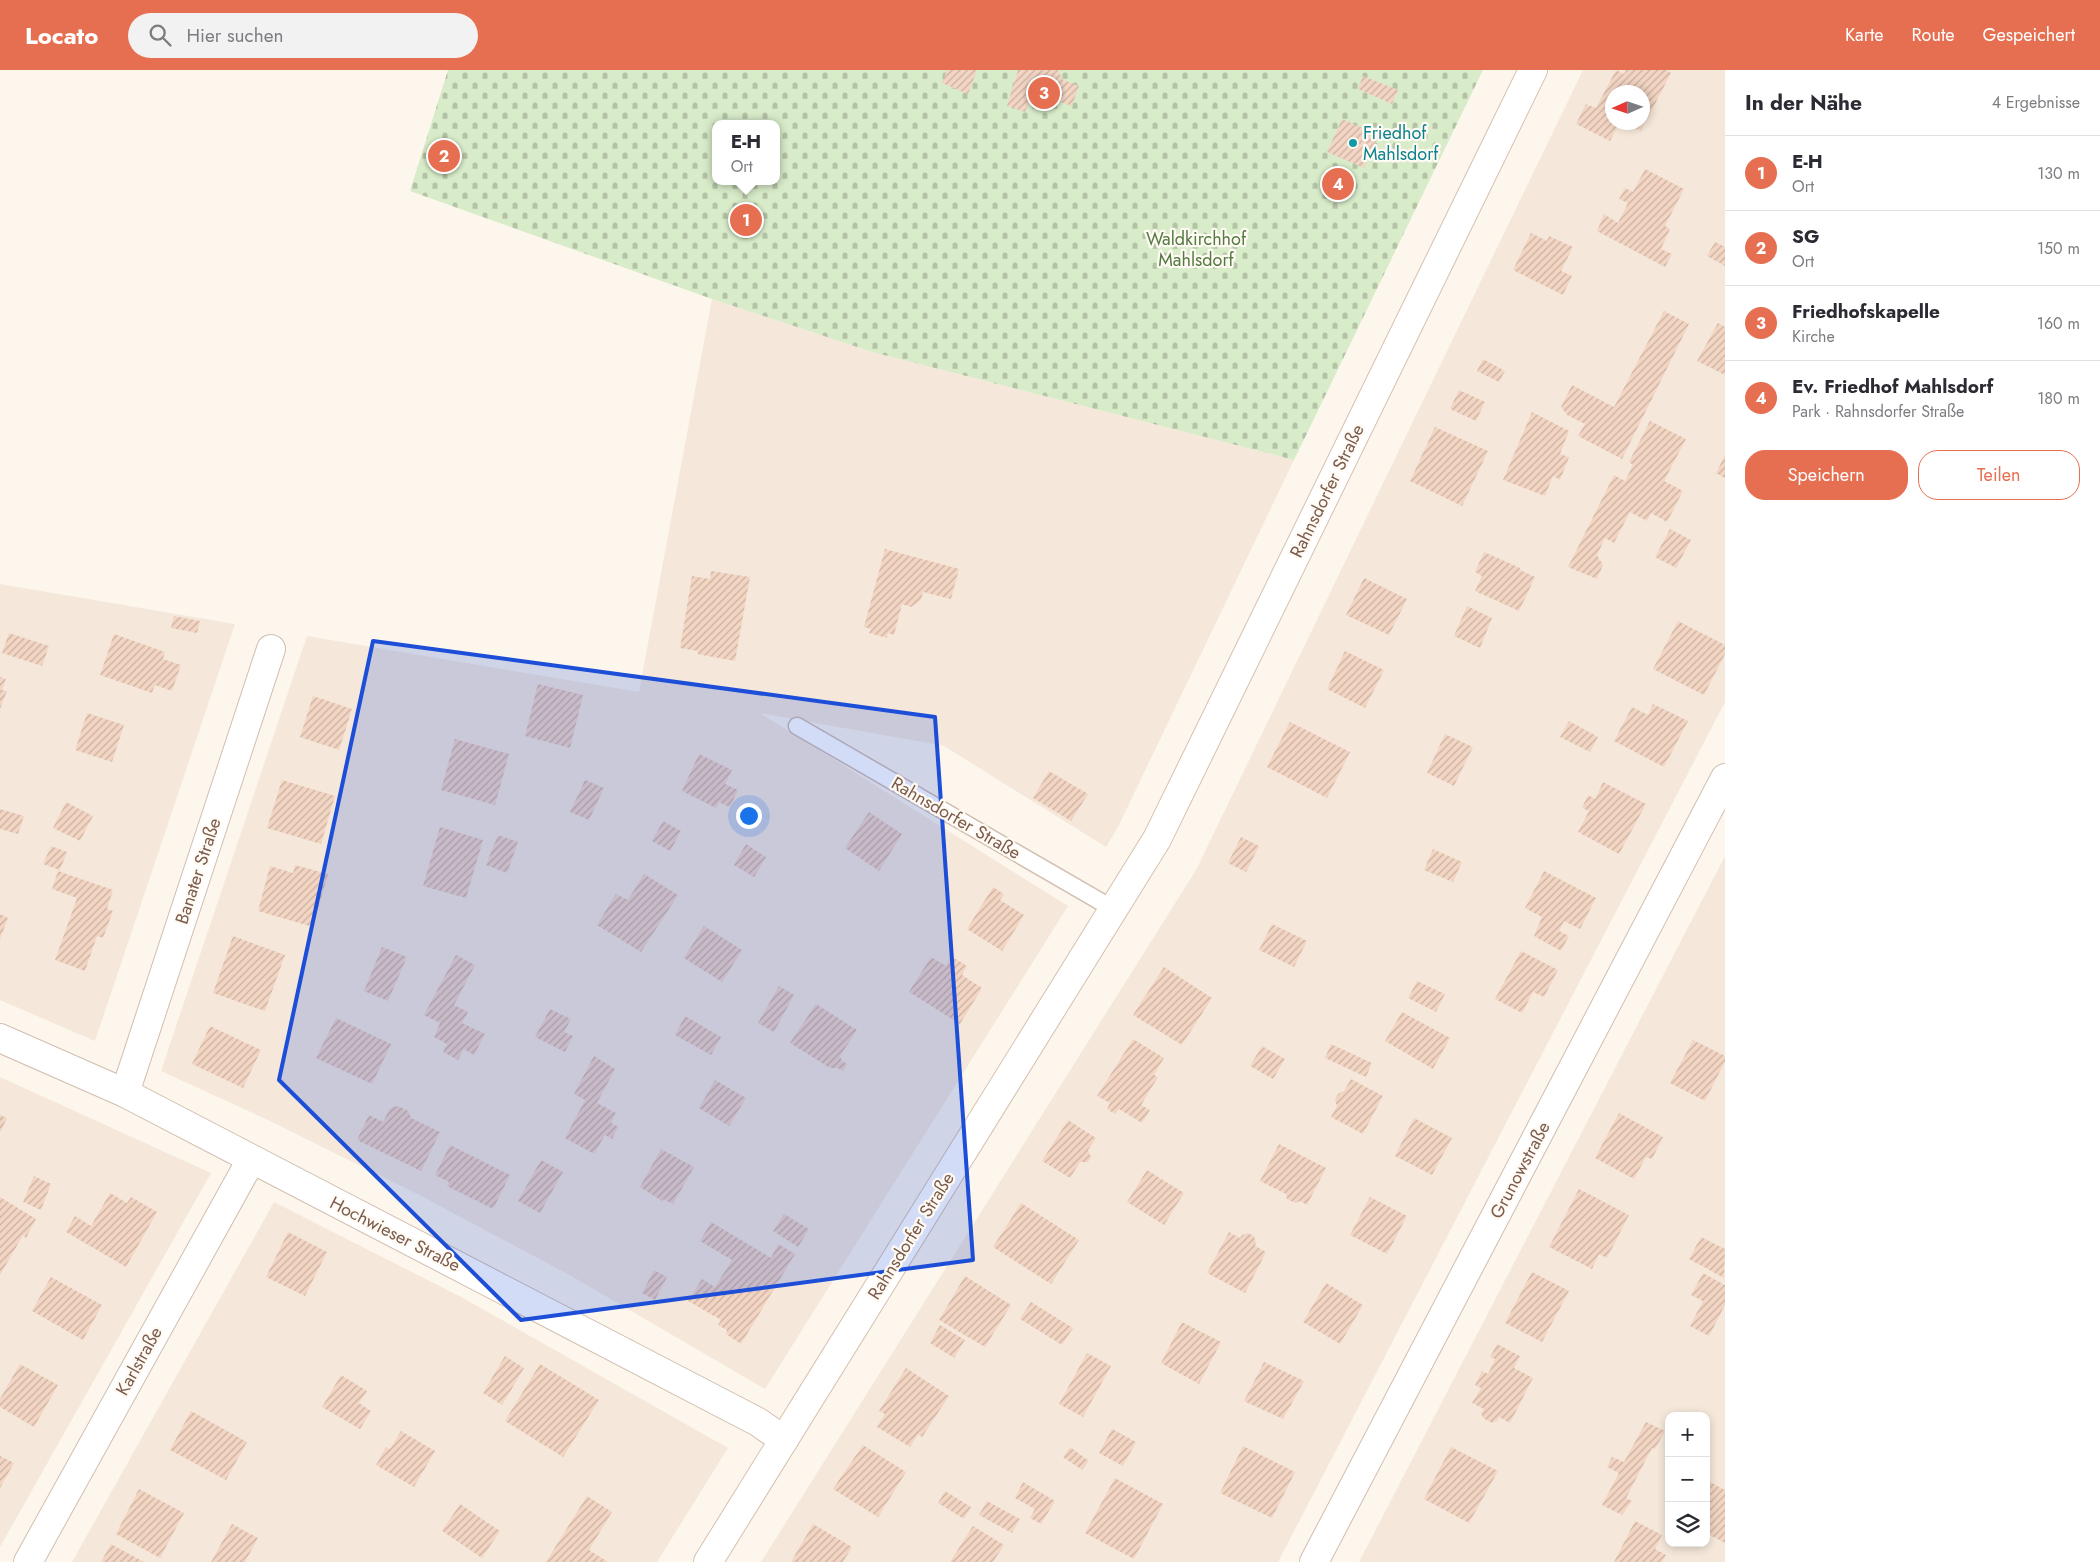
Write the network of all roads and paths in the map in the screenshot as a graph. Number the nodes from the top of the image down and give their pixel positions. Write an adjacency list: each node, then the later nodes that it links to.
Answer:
1 (1533, 70): 5 (street, Rahnsdorfer Straße)
2 (271, 648): 7 (street, Banater Straße)
3 (797, 726): 5 (lane, Rahnsdorfer Straße)
4 (1725, 778): 12 (street, Grunowstraße)
5 (1115, 910): 9 (street, Rahnsdorfer Straße)
6 (0, 1038): 7 (street, Hochwieser Straße)
7 (125, 1093): 8 (street, Hochwieser Straße)
8 (251, 1160): 9 (street, Hochwieser Straße); 10 (street, Karlstraße)
9 (784, 1440): 11 (street, Rahnsdorfer Straße)
10 (28, 1562)
11 (708, 1562)
12 (1314, 1562)

